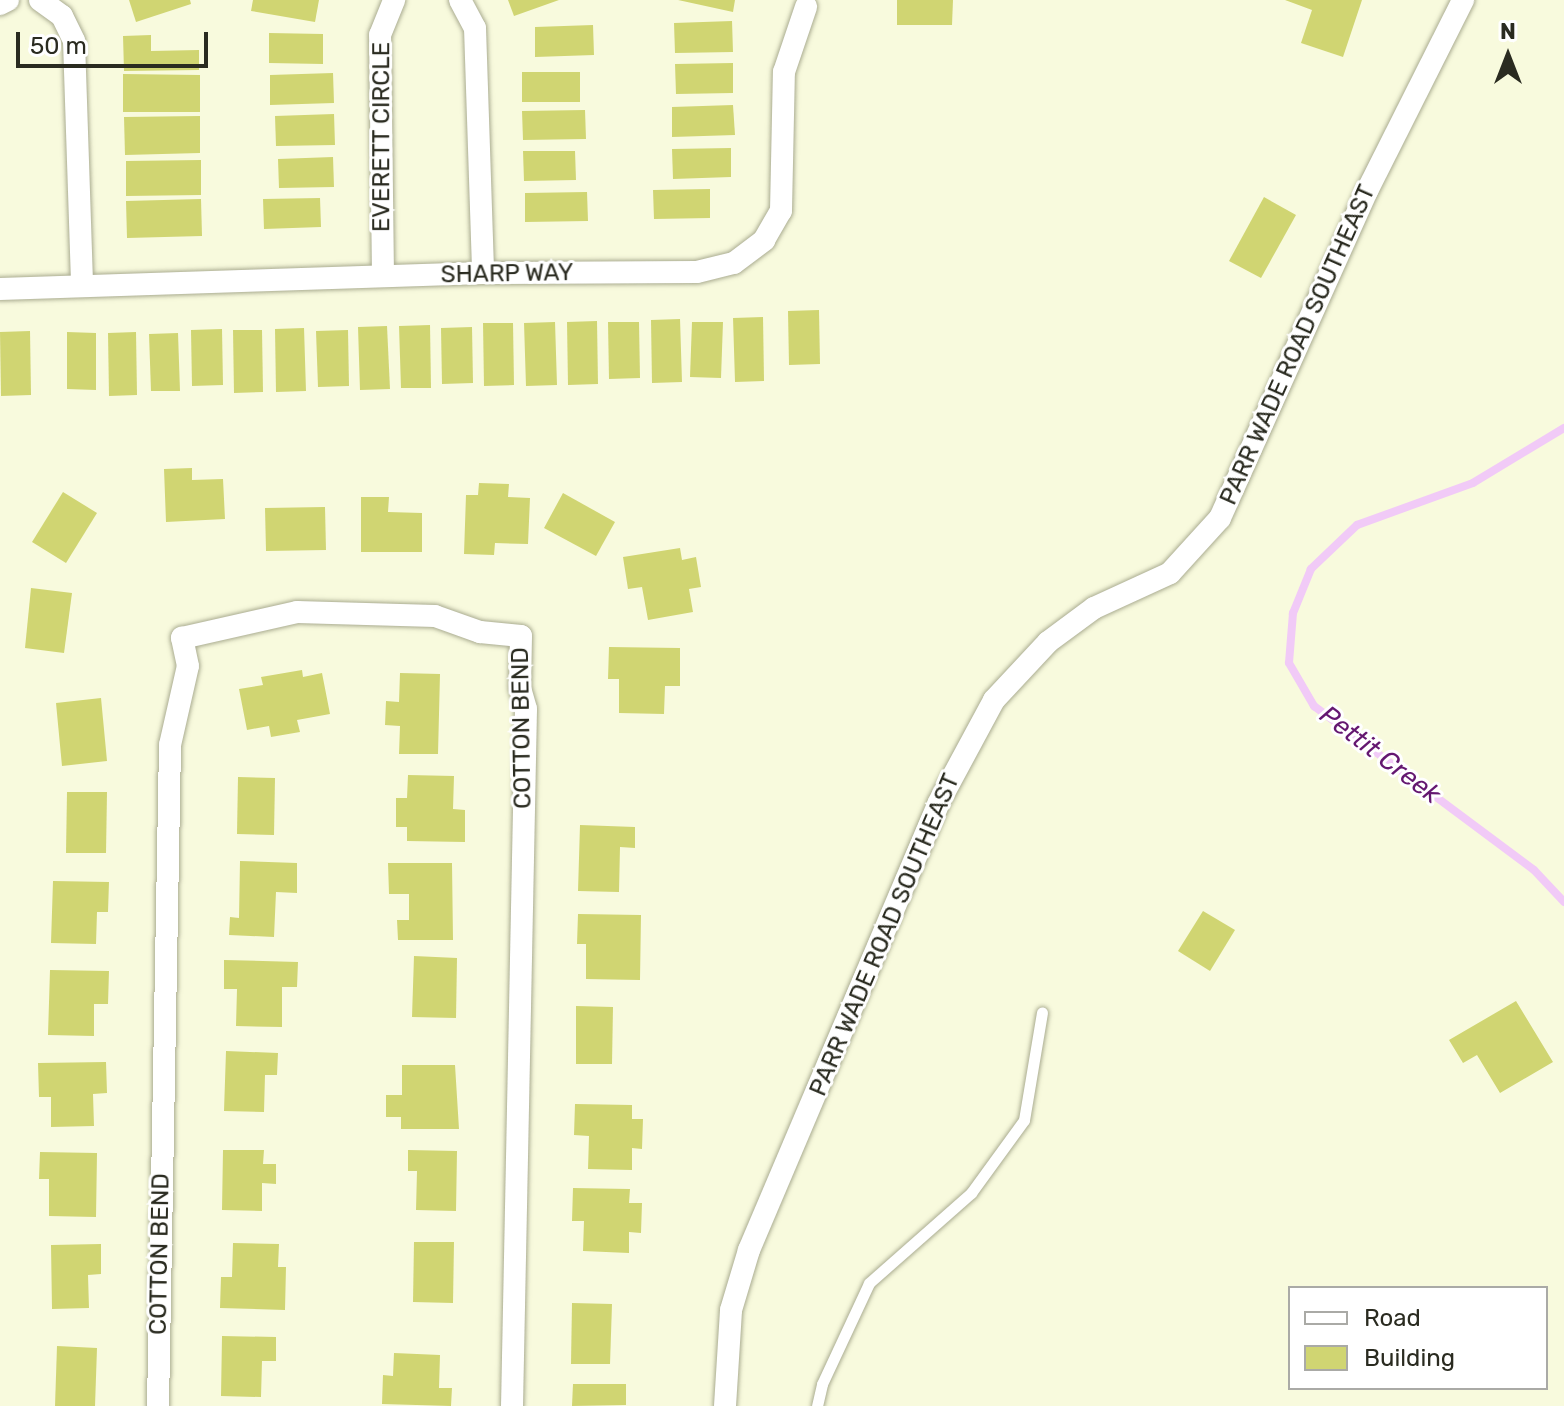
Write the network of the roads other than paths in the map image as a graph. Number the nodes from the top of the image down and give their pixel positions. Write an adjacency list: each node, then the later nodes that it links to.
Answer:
1 (8, 0): 6 (street)
2 (40, 0): 10 (street)
3 (394, 0): 9 (street, EVERETT CIRCLE)
4 (460, 0): 8 (street)
5 (1463, 0): 15 (street, PARR WADE ROAD SOUTHEAST)
6 (0, 4)
7 (806, 7): 8 (street, SHARP WAY)
8 (483, 273): 9 (street, SHARP WAY)
9 (383, 276): 10 (street, SHARP WAY)
10 (82, 286): 11 (street, SHARP WAY)
11 (0, 289)
12 (1042, 1012): 16 (lane)
13 (158, 1406): 14 (street, COTTON BEND)
14 (512, 1406)
15 (725, 1406)
16 (817, 1406)

